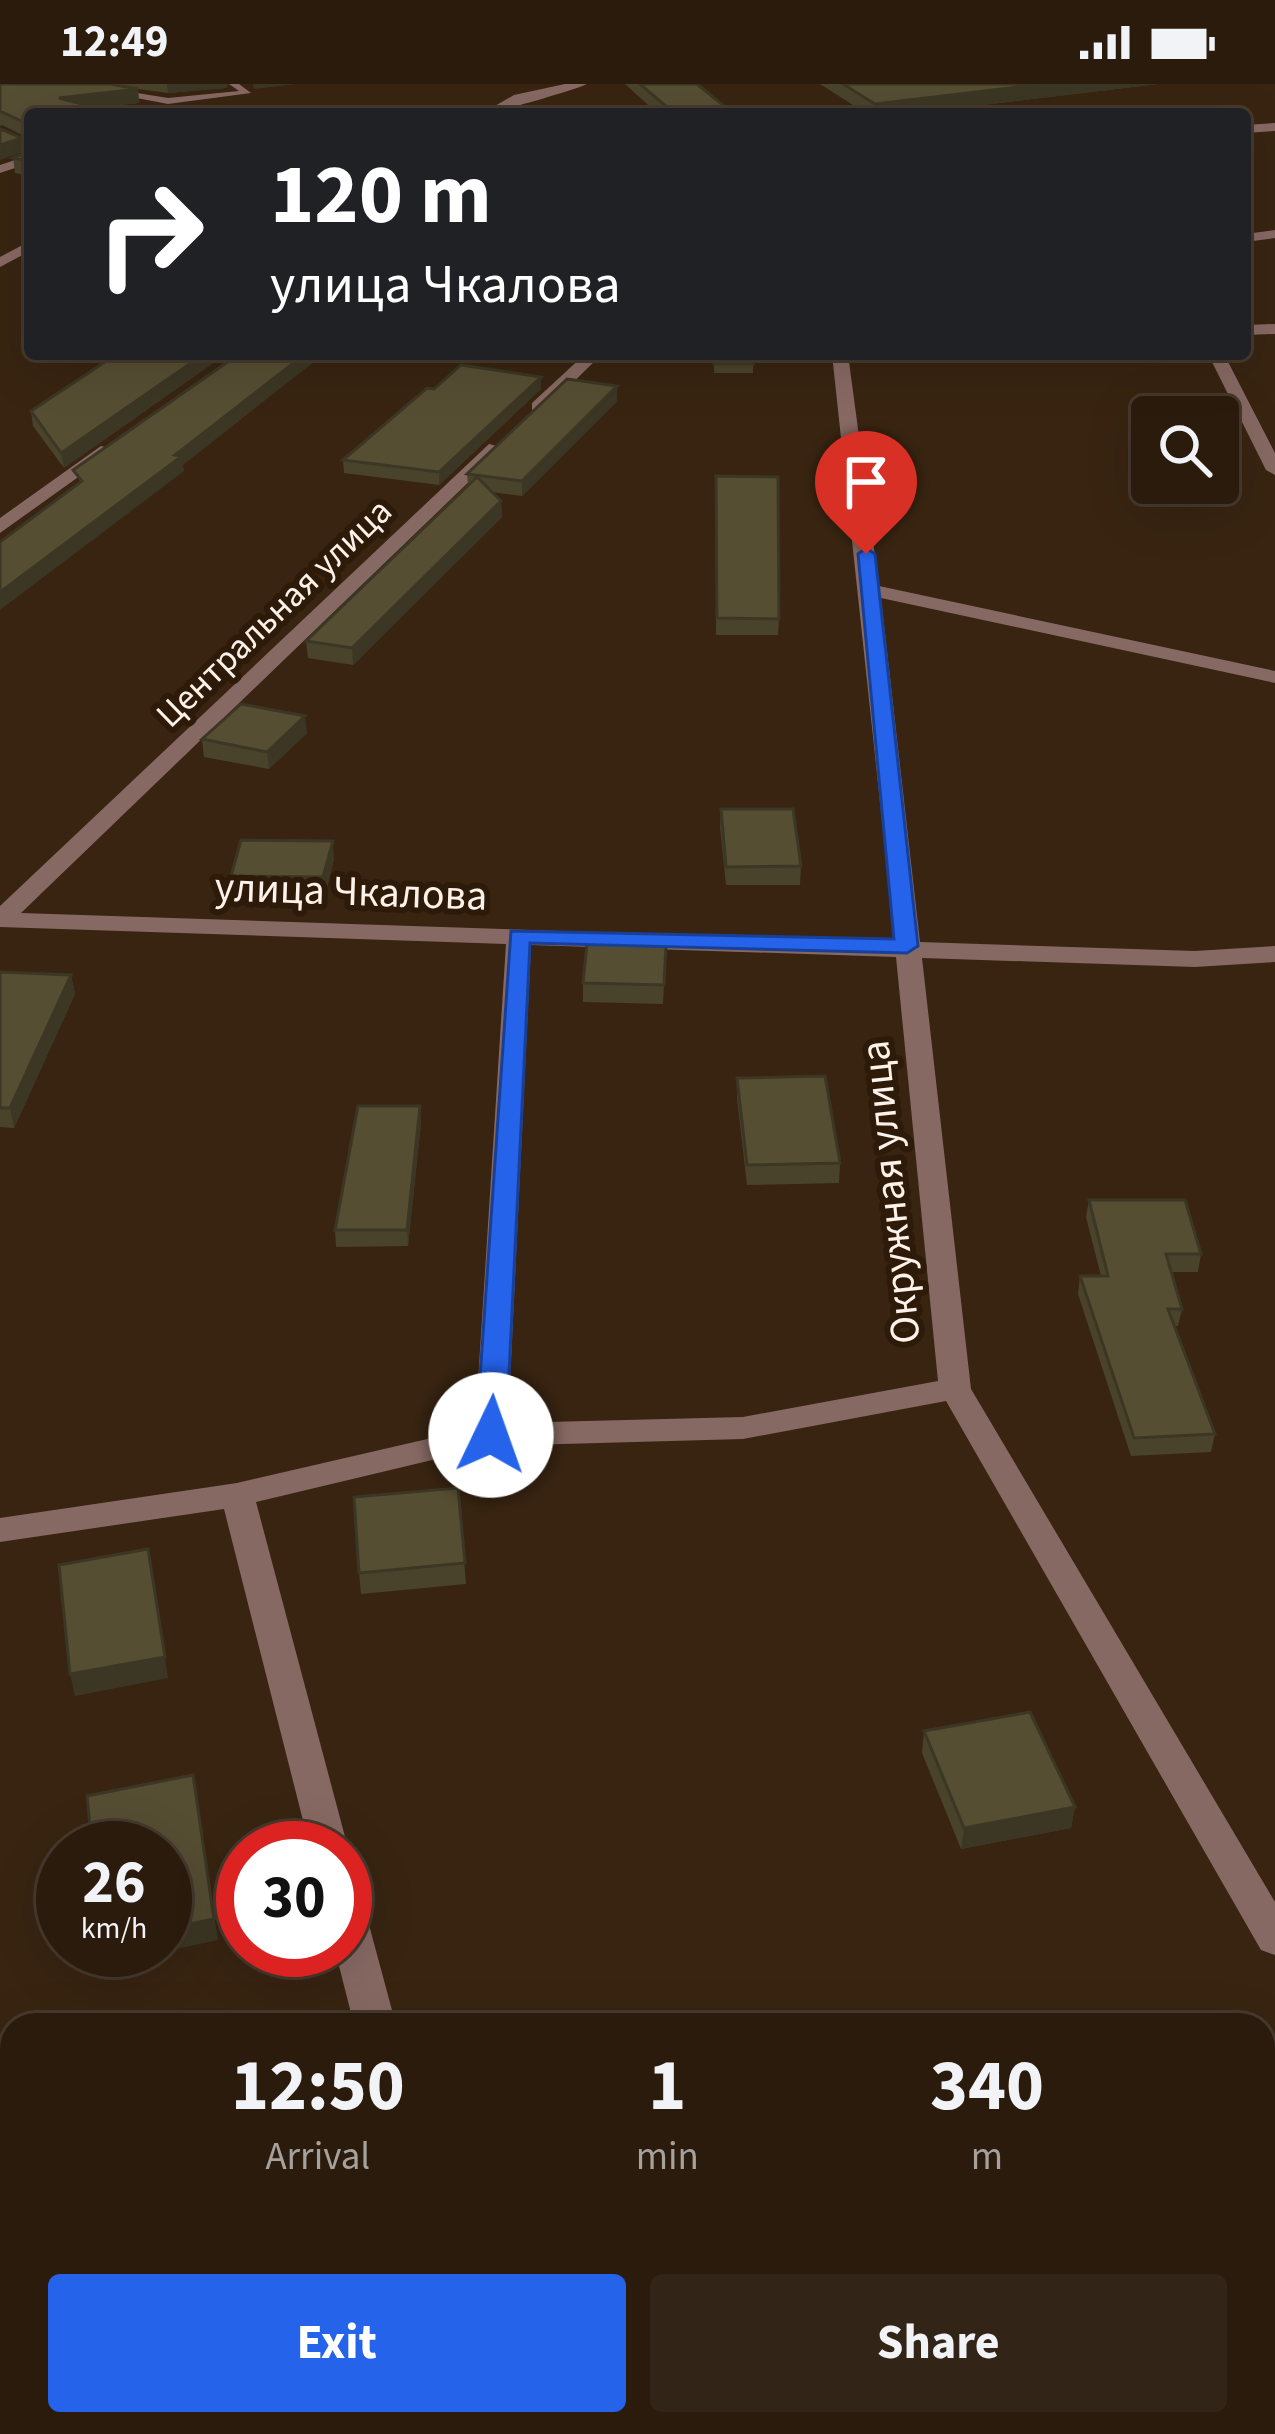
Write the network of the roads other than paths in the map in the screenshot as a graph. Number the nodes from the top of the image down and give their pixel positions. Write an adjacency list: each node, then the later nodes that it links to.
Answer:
1 (70, 84): 2 (lane); 3 (lane)
2 (112, 84)
3 (232, 84)
4 (581, 84): 5 (street)
5 (499, 108)
6 (588, 360): 9 (street)
7 (841, 360): 14 (street, Окружная улица)
8 (1219, 360): 12 (street)
9 (526, 419)
10 (509, 435): 16 (street, Центральная улица)
11 (116, 444): 13 (street)
12 (1275, 470)
13 (0, 526)
14 (870, 590): 15 (street); 18 (street, Окружная улица)
15 (1275, 676)
16 (0, 920): 17 (street, улица Чкалова)
17 (519, 936): 18 (street, улица Чкалова); 21 (street)
18 (907, 946): 19 (street, улица Чкалова); 20 (street, Окружная улица)
19 (1275, 954)
20 (955, 1389): 21 (street); 25 (street, Окружная улица)
21 (491, 1435): 22 (street)
22 (238, 1495): 23 (street); 24 (street)
23 (0, 1530)
24 (322, 1821)
25 (1275, 1938)
26 (362, 1977): 27 (street)
27 (372, 2013)

